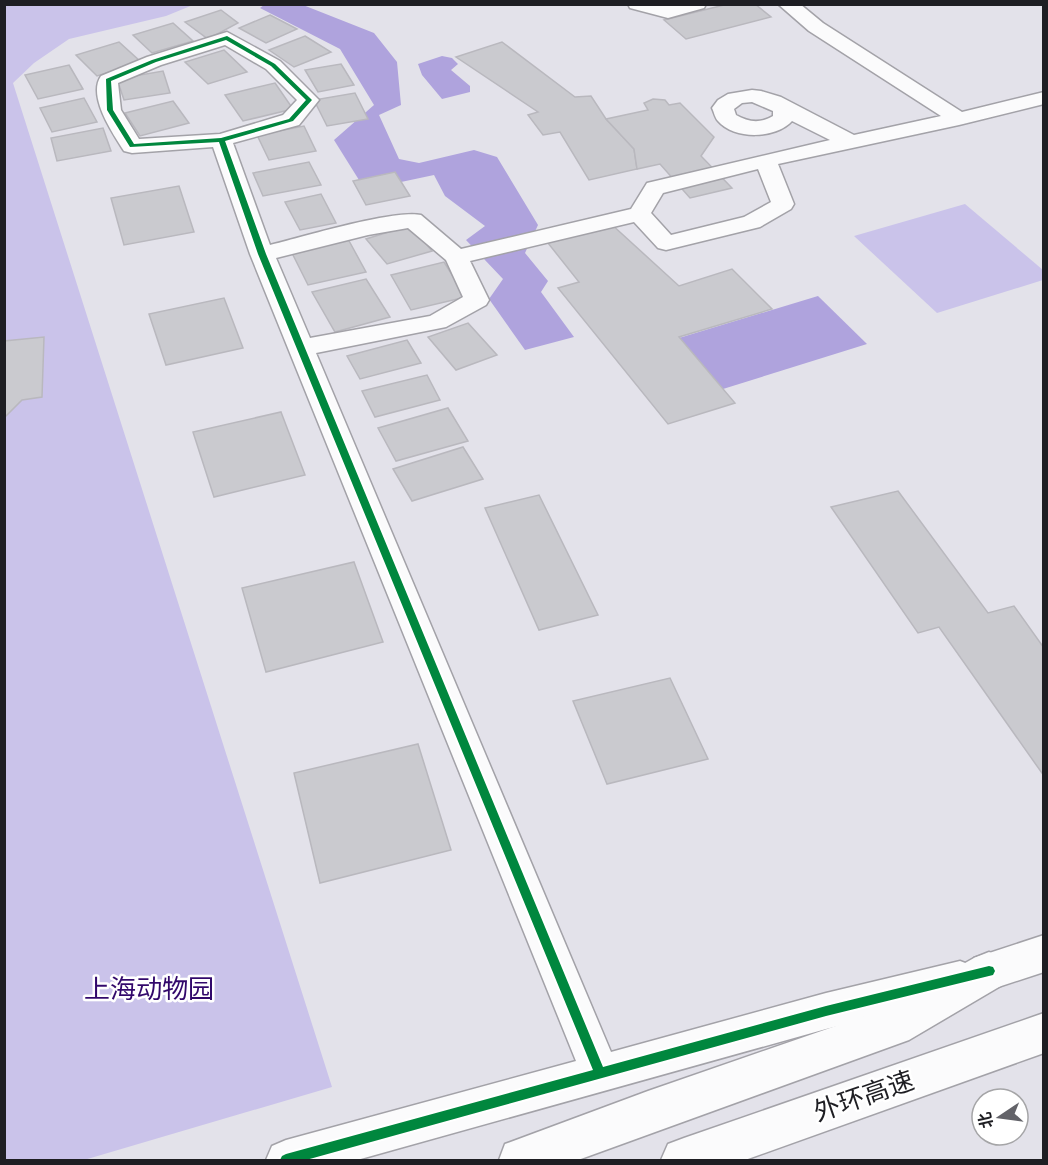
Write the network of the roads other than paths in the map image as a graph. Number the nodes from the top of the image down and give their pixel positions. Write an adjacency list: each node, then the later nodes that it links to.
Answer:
1 (637, 4): 2 (street)
2 (697, 4)
3 (787, 4): 6 (street)
4 (1044, 98): 6 (street)
5 (784, 109): 8 (street)
6 (959, 119): 8 (street)
7 (221, 140): 7 (street); 11 (street)
8 (852, 141): 9 (street)
9 (766, 160): 10 (street); 10 (street)
10 (639, 214): 12 (street)
11 (262, 254): 12 (street); 13 (street)
12 (456, 257): 13 (street)
13 (301, 348): 17 (street)
14 (1044, 953): 15 (main road)
15 (989, 971): 17 (street); 19 (main road)
16 (1044, 1033): 20 (main road, 外环高速)
17 (600, 1073): 18 (street)
18 (286, 1161)
19 (522, 1161)
20 (684, 1161)

